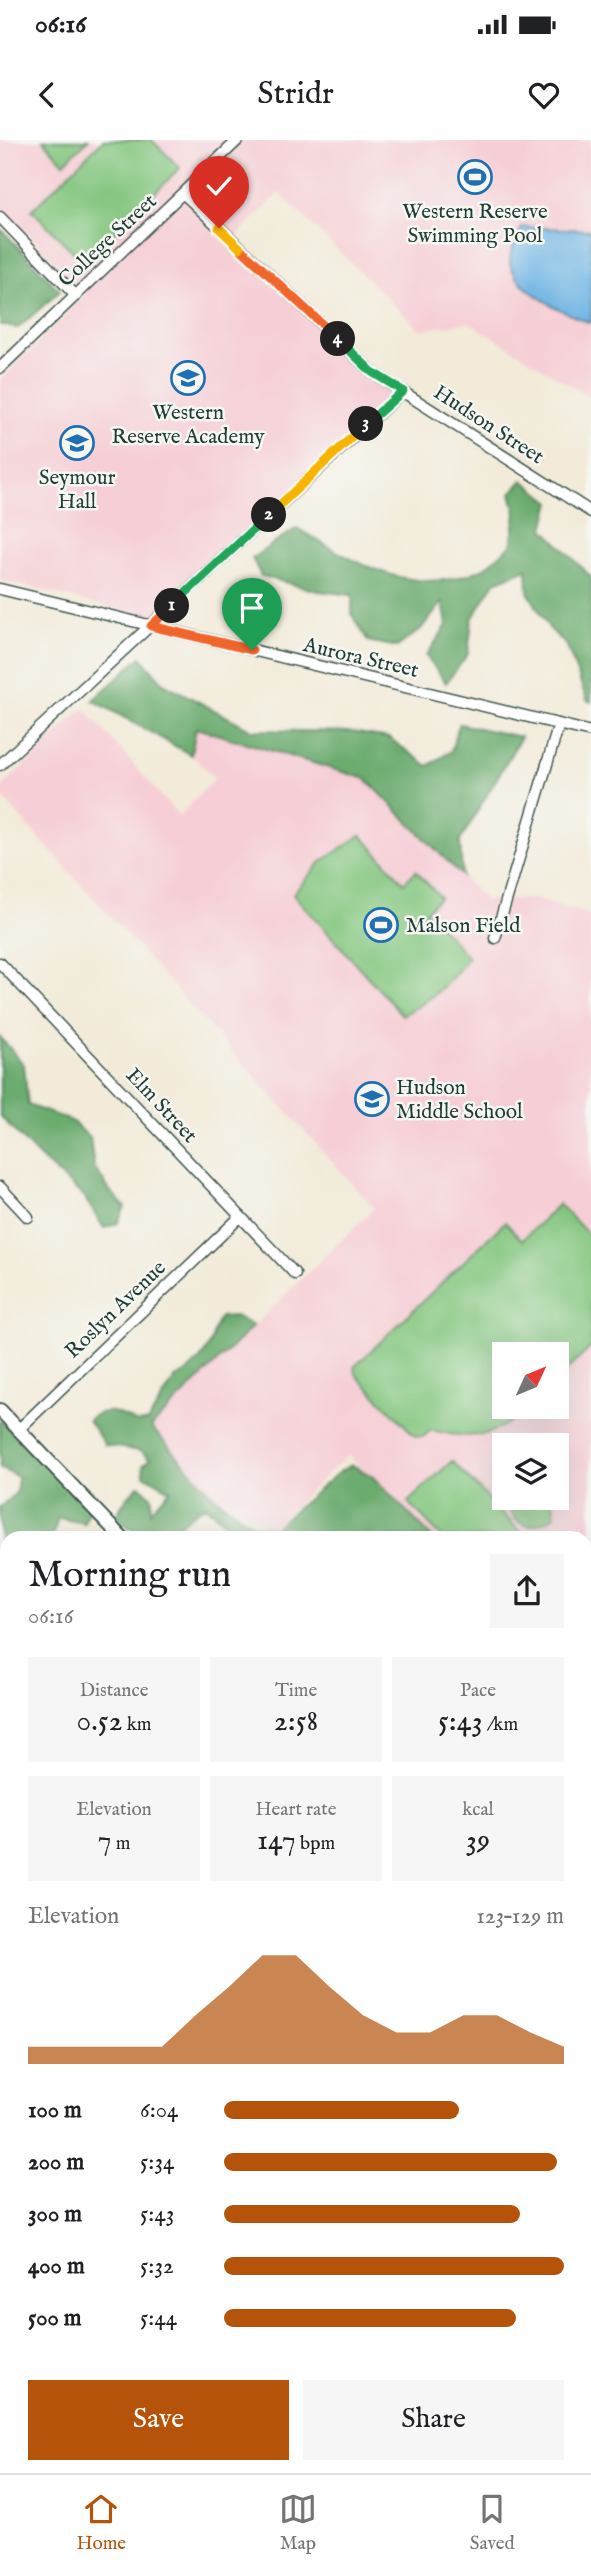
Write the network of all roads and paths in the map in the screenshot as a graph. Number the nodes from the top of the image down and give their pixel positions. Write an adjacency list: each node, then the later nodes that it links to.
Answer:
1 (239, 140): 2 (street, College Street)
2 (184, 194): 4 (street, College Street); 6 (street, Hudson Street)
3 (0, 217): 4 (street)
4 (76, 296): 5 (street, College Street)
5 (0, 368)
6 (403, 391): 7 (street, Hudson Street); 9 (street)
7 (591, 512)
8 (0, 589): 9 (street, Aurora Street)
9 (151, 626): 10 (street, Aurora Street); 12 (street)
10 (559, 724): 11 (street, Aurora Street); 13 (street)
11 (591, 732)
12 (0, 765)
13 (495, 938)
14 (0, 962): 17 (street, Elm Street)
15 (0, 1187): 16 (street)
16 (28, 1217)
17 (240, 1217): 18 (street, Elm Street); 20 (street, Roslyn Avenue)
18 (295, 1274)
19 (0, 1410): 20 (main road)
20 (18, 1430): 21 (main road)
21 (115, 1531)

